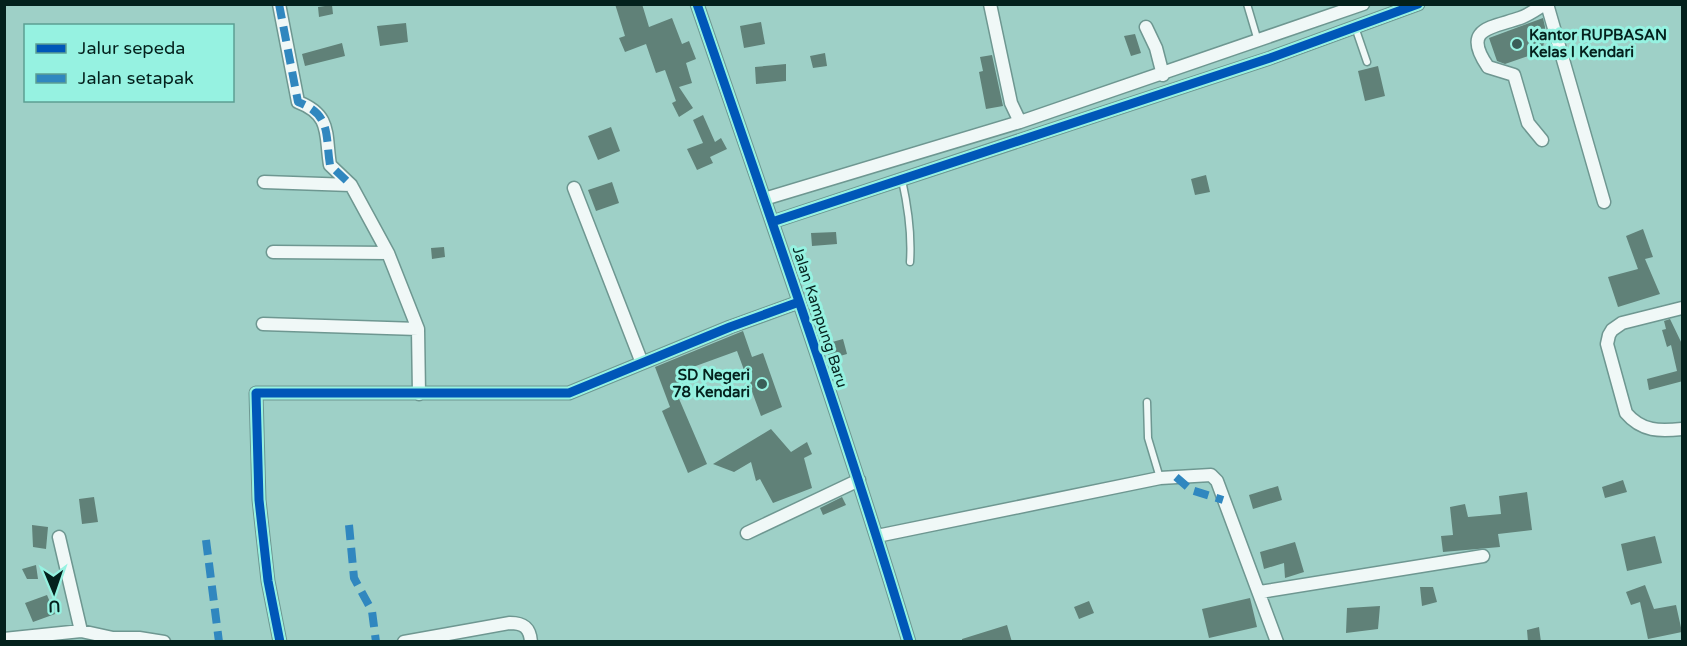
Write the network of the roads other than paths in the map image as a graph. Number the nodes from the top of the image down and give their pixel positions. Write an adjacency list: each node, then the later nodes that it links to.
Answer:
1 (279, 4): 17 (street)
2 (697, 4): 19 (street, Jalan Kampung Baru)
3 (990, 4): 13 (street)
4 (1247, 4): 10 (lane)
5 (1363, 4): 10 (street)
6 (1418, 4): 9 (street)
7 (1546, 4): 14 (street); 20 (street)
8 (1146, 27): 12 (street)
9 (1355, 27): 11 (lane); 15 (street)
10 (1258, 41): 12 (street)
11 (1367, 62)
12 (1163, 75): 13 (street)
13 (1020, 123): 19 (street)
14 (1542, 140)
15 (902, 180): 21 (street); 24 (lane)
16 (264, 182): 17 (street)
17 (351, 185): 23 (street)
18 (574, 188): 29 (street)
19 (764, 199): 21 (street, Jalan Kampung Baru)
20 (1604, 202)
21 (772, 222): 25 (street, Jalan Kampung Baru)
22 (273, 252): 23 (street)
23 (388, 253): 28 (street)
24 (910, 262)
25 (799, 302): 29 (street); 34 (street, Jalan Kampung Baru)
26 (1683, 308): 32 (street)
27 (263, 324): 28 (street)
28 (418, 329): 30 (street)
29 (642, 363): 30 (street)
30 (420, 394): 43 (street)
31 (1147, 402): 33 (lane)
32 (1683, 429)
33 (1160, 478): 36 (street); 39 (street)
34 (859, 480): 35 (street); 36 (street, Jalan Kampung Baru)
35 (747, 533)
36 (877, 536): 46 (street, Jalan Kampung Baru)
37 (59, 537): 40 (street)
38 (1483, 556): 39 (street)
39 (1260, 592): 47 (street)
40 (81, 631): 41 (street); 42 (street)
41 (4, 639)
42 (164, 642)
43 (280, 642)
44 (404, 642): 45 (street)
45 (531, 642)
46 (909, 642)
47 (1277, 642)

